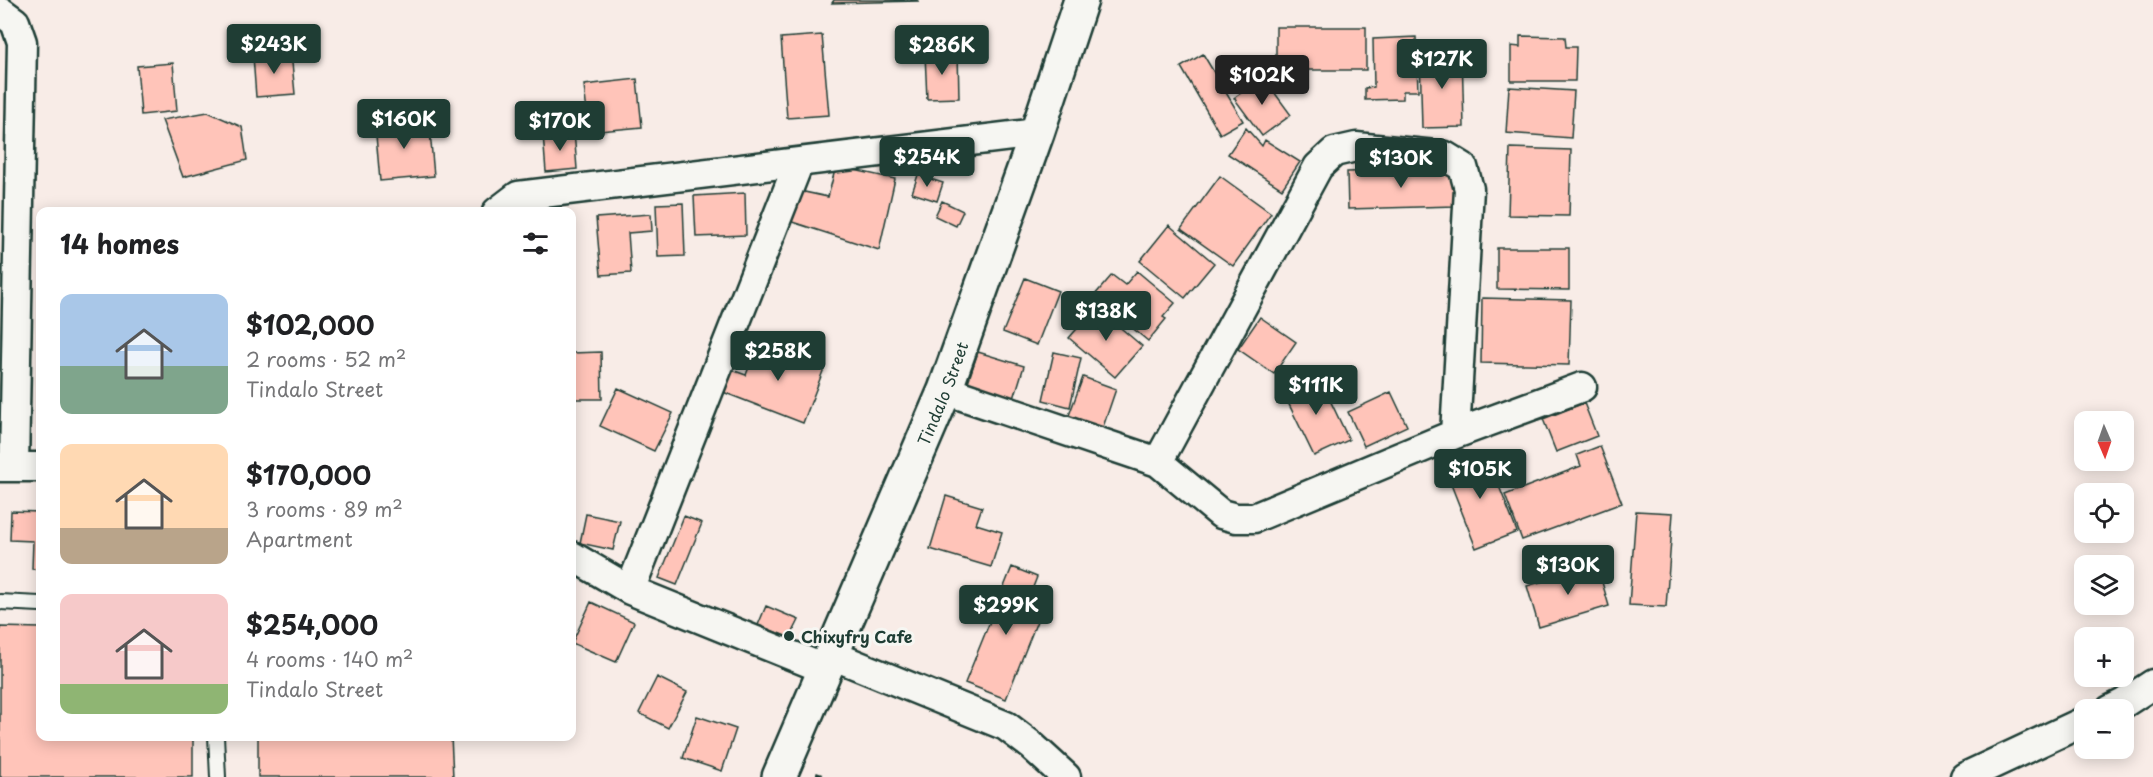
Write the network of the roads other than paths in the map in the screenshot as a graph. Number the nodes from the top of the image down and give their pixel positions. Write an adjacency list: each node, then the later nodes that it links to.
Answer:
1 (1082, 0): 3 (main road, Tindalo Street)
2 (0, 11): 10 (street)
3 (1037, 133): 4 (street); 7 (main road, Tindalo Street)
4 (799, 162): 5 (street); 12 (street)
5 (504, 207)
6 (1582, 387): 8 (street)
7 (945, 390): 9 (street); 15 (main road, Tindalo Street)
8 (1455, 434): 9 (street); 9 (street)
9 (1158, 462)
10 (18, 467)
11 (576, 558): 12 (street)
12 (630, 590): 15 (street)
13 (0, 602): 14 (lane)
14 (36, 604)
15 (829, 662): 21 (main road, Tindalo Street); 22 (street)
16 (2153, 684): 17 (street)
17 (2130, 699)
18 (2074, 726): 23 (street)
19 (216, 741): 20 (lane)
20 (218, 777)
21 (779, 777)
22 (1066, 777)
23 (1965, 777)

